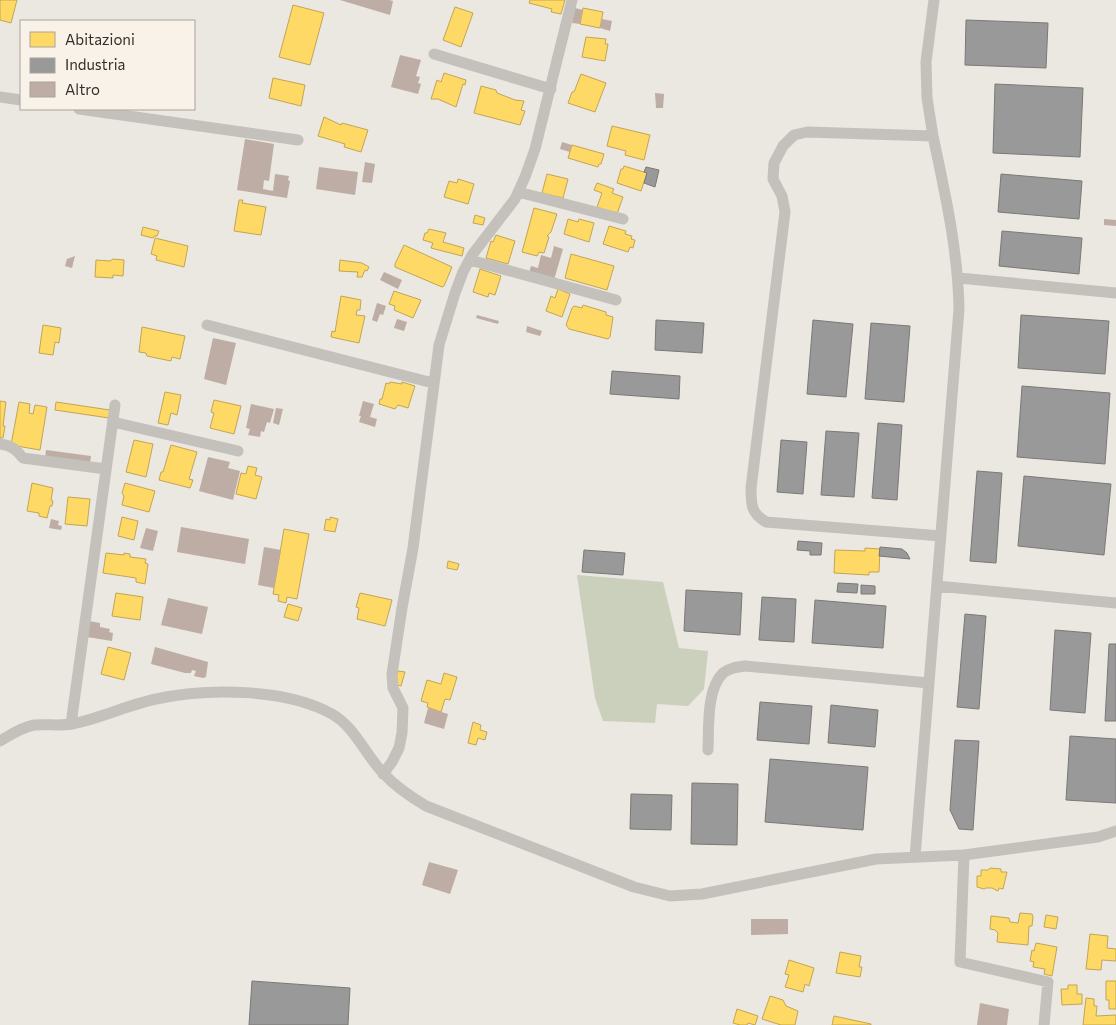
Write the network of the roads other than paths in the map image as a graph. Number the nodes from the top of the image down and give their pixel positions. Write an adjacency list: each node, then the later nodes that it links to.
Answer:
1 (572, 0): 4 (street)
2 (934, 0): 8 (street)
3 (434, 54): 4 (street)
4 (551, 89): 10 (street)
5 (0, 97): 6 (street)
6 (20, 100)
7 (86, 110): 9 (street)
8 (933, 136): 13 (street); 23 (street)
9 (298, 140)
10 (518, 192): 11 (street); 12 (street)
11 (622, 219)
12 (470, 260): 15 (street); 17 (street)
13 (959, 278): 14 (street); 23 (street)
14 (1116, 293)
15 (616, 300)
16 (207, 325): 17 (street)
17 (433, 383): 30 (street)
18 (115, 406): 19 (street)
19 (113, 422): 21 (street); 22 (street)
20 (0, 444): 22 (street)
21 (238, 450)
22 (106, 469): 27 (street)
23 (941, 536): 24 (street)
24 (937, 586): 25 (street); 26 (street)
25 (1116, 603)
26 (929, 682): 29 (street); 33 (street)
27 (71, 724): 28 (street); 30 (street)
28 (0, 741)
29 (708, 750)
30 (383, 774): 33 (street)
31 (1116, 831): 32 (street)
32 (964, 855): 33 (street); 34 (street)
33 (915, 857)
34 (1044, 1025)

